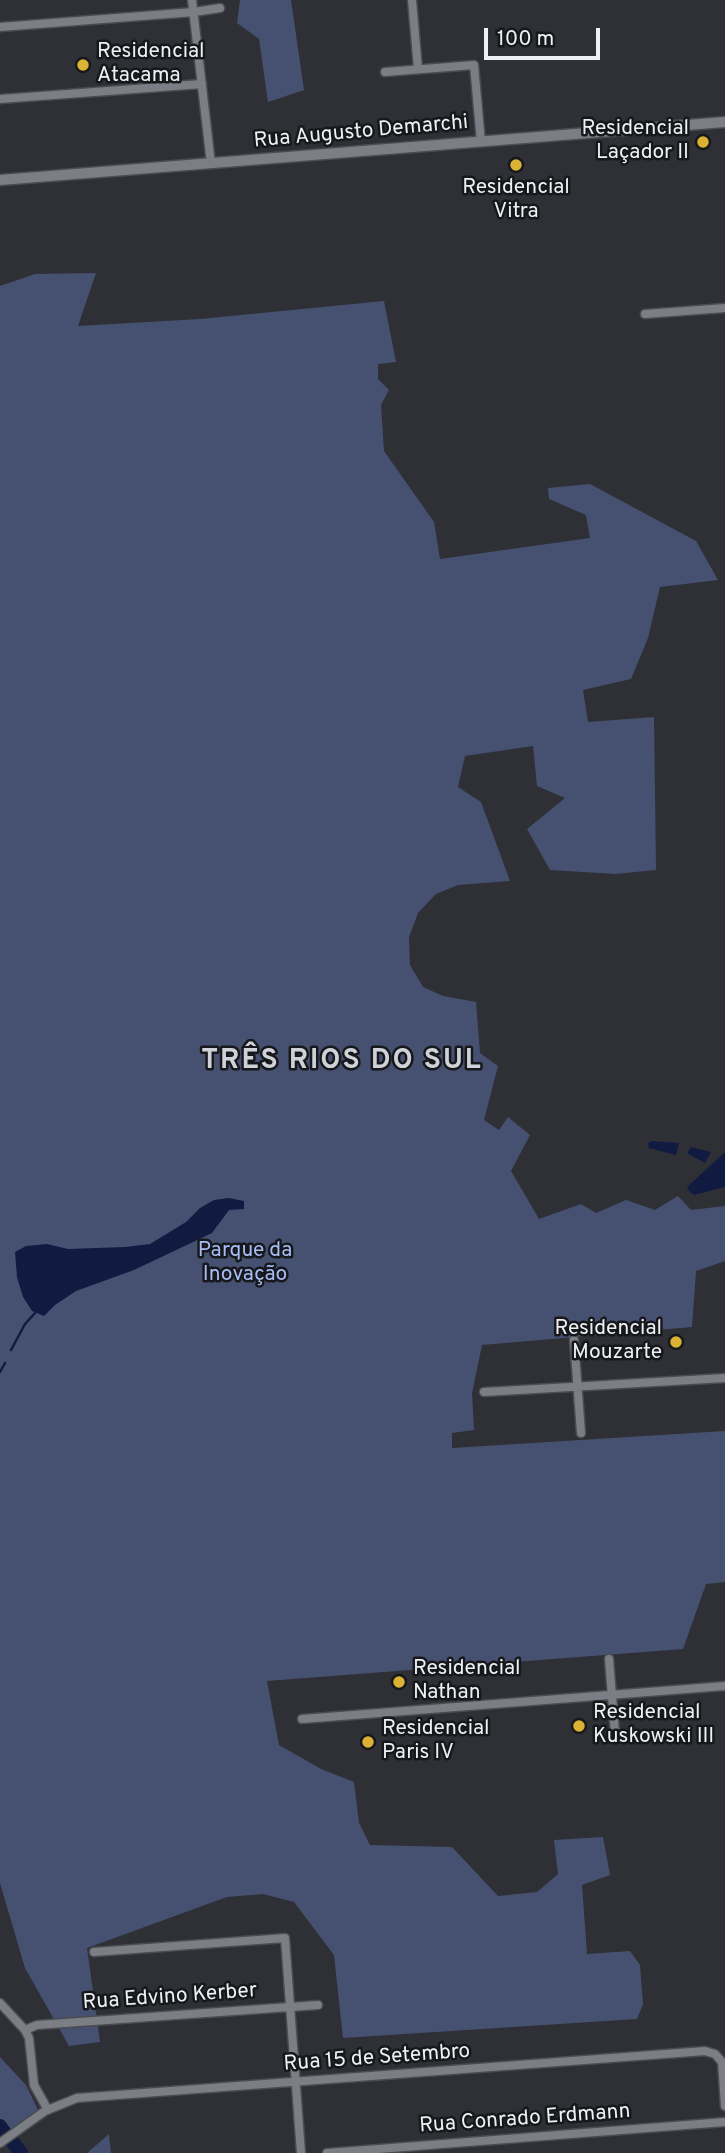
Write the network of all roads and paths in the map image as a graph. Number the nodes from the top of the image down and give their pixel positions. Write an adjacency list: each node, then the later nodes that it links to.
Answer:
1 (192, 0): 4 (street)
2 (412, 0): 6 (street)
3 (220, 8): 4 (street)
4 (194, 12): 5 (street); 8 (street)
5 (0, 27)
6 (418, 69): 7 (street); 11 (street)
7 (385, 72)
8 (202, 84): 9 (street); 12 (street)
9 (0, 99)
10 (725, 122): 11 (street, Rua Augusto Demarchi)
11 (481, 142): 12 (street, Rua Augusto Demarchi)
12 (211, 164): 13 (street, Rua Augusto Demarchi)
13 (0, 180)
14 (725, 308): 15 (street)
15 (645, 314)
16 (574, 1340): 18 (street)
17 (725, 1378): 18 (street)
18 (578, 1386): 19 (street); 20 (street)
19 (484, 1392)
20 (581, 1433)
21 (609, 1659): 23 (street)
22 (725, 1685): 23 (street)
23 (612, 1694): 24 (street); 25 (street)
24 (302, 1719)
25 (615, 1733)
26 (94, 1952): 29 (street)
27 (0, 2003): 30 (street)
28 (318, 2005): 29 (street, Rua Edvino Kerber)
29 (290, 2007): 30 (street, Rua Edvino Kerber); 31 (street)
30 (25, 2030): 33 (street)
31 (296, 2083): 32 (street, Rua 15 de Setembro); 33 (street, Rua 15 de Setembro); 36 (street)
32 (725, 2106)
33 (48, 2110): 35 (street, Rua 15 de Setembro)
34 (725, 2122): 37 (street, Rua Conrado Erdmann)
35 (0, 2143)
36 (301, 2153)
37 (327, 2153)

